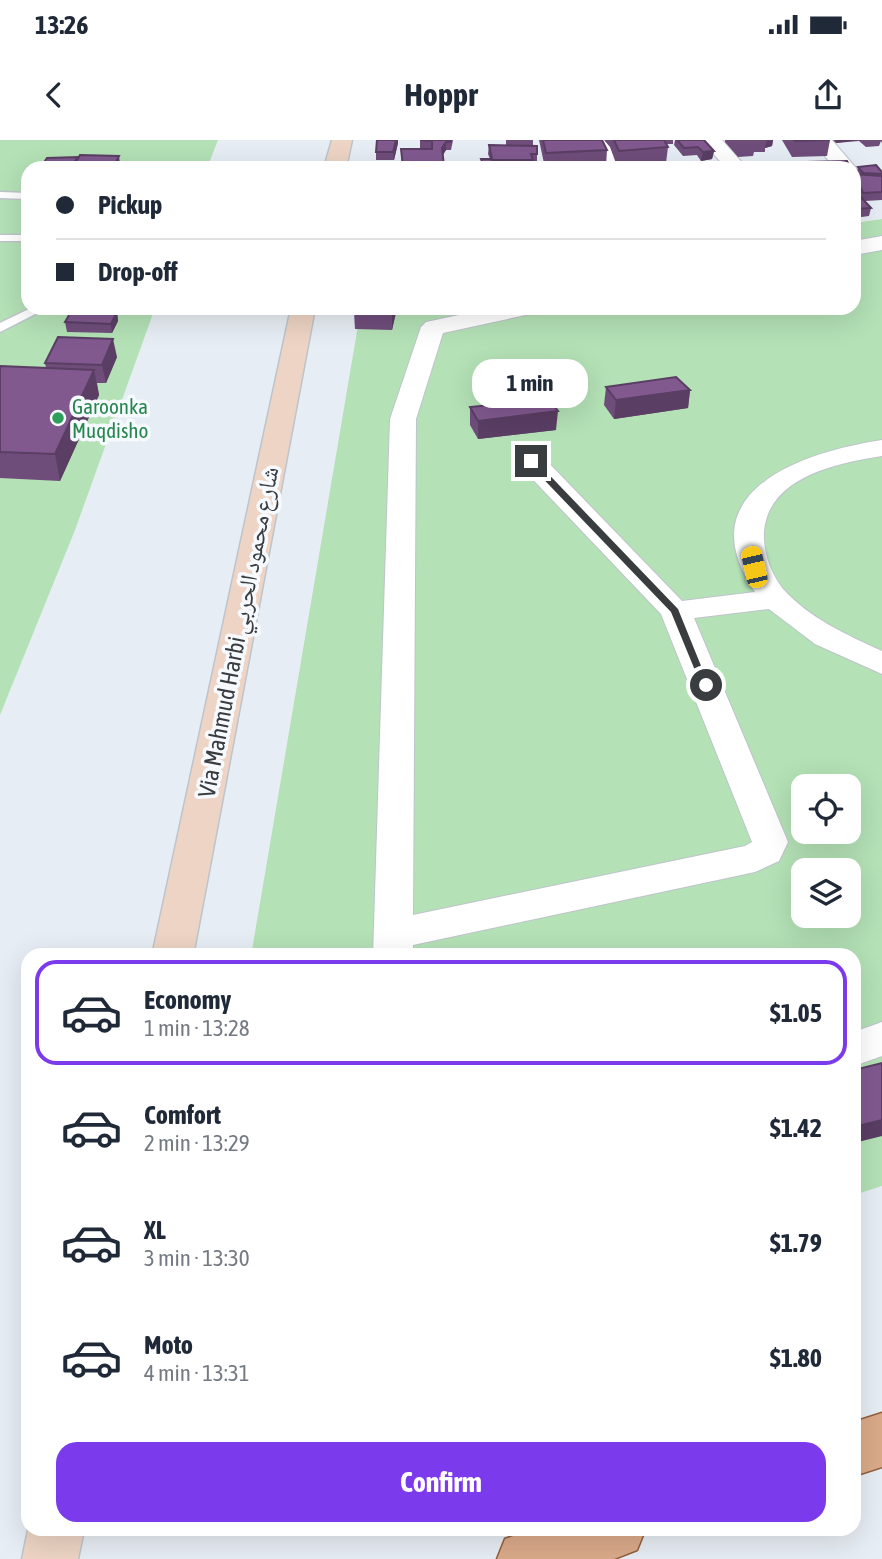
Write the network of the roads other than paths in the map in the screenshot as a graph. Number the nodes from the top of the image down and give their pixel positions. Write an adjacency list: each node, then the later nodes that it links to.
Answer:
1 (342, 140): 5 (street)
2 (600, 140): 6 (street)
3 (711, 140): 7 (street)
4 (821, 140): 8 (street)
5 (337, 161)
6 (610, 161)
7 (730, 161)
8 (840, 161)
9 (861, 167): 10 (street)
10 (870, 167)
11 (0, 195): 12 (lane)
12 (21, 196)
13 (0, 237): 14 (lane)
14 (21, 238)
15 (882, 243): 16 (street)
16 (861, 246)
17 (27, 315): 20 (lane)
18 (302, 315): 27 (street, Via Mahmud Harbi شارع محمود الحربي)
19 (493, 315): 26 (street)
20 (0, 328)
21 (882, 448): 23 (street)
22 (531, 461): 24 (street)
23 (776, 599): 24 (street); 25 (street)
24 (675, 611): 26 (street)
25 (882, 663)
26 (393, 945)
27 (174, 948)
28 (882, 1038): 29 (street)
29 (861, 1046)
30 (882, 1440): 31 (main road)
31 (861, 1447)
32 (55, 1536): 34 (street)
33 (592, 1536): 35 (main road)
34 (50, 1559)
35 (525, 1559)

